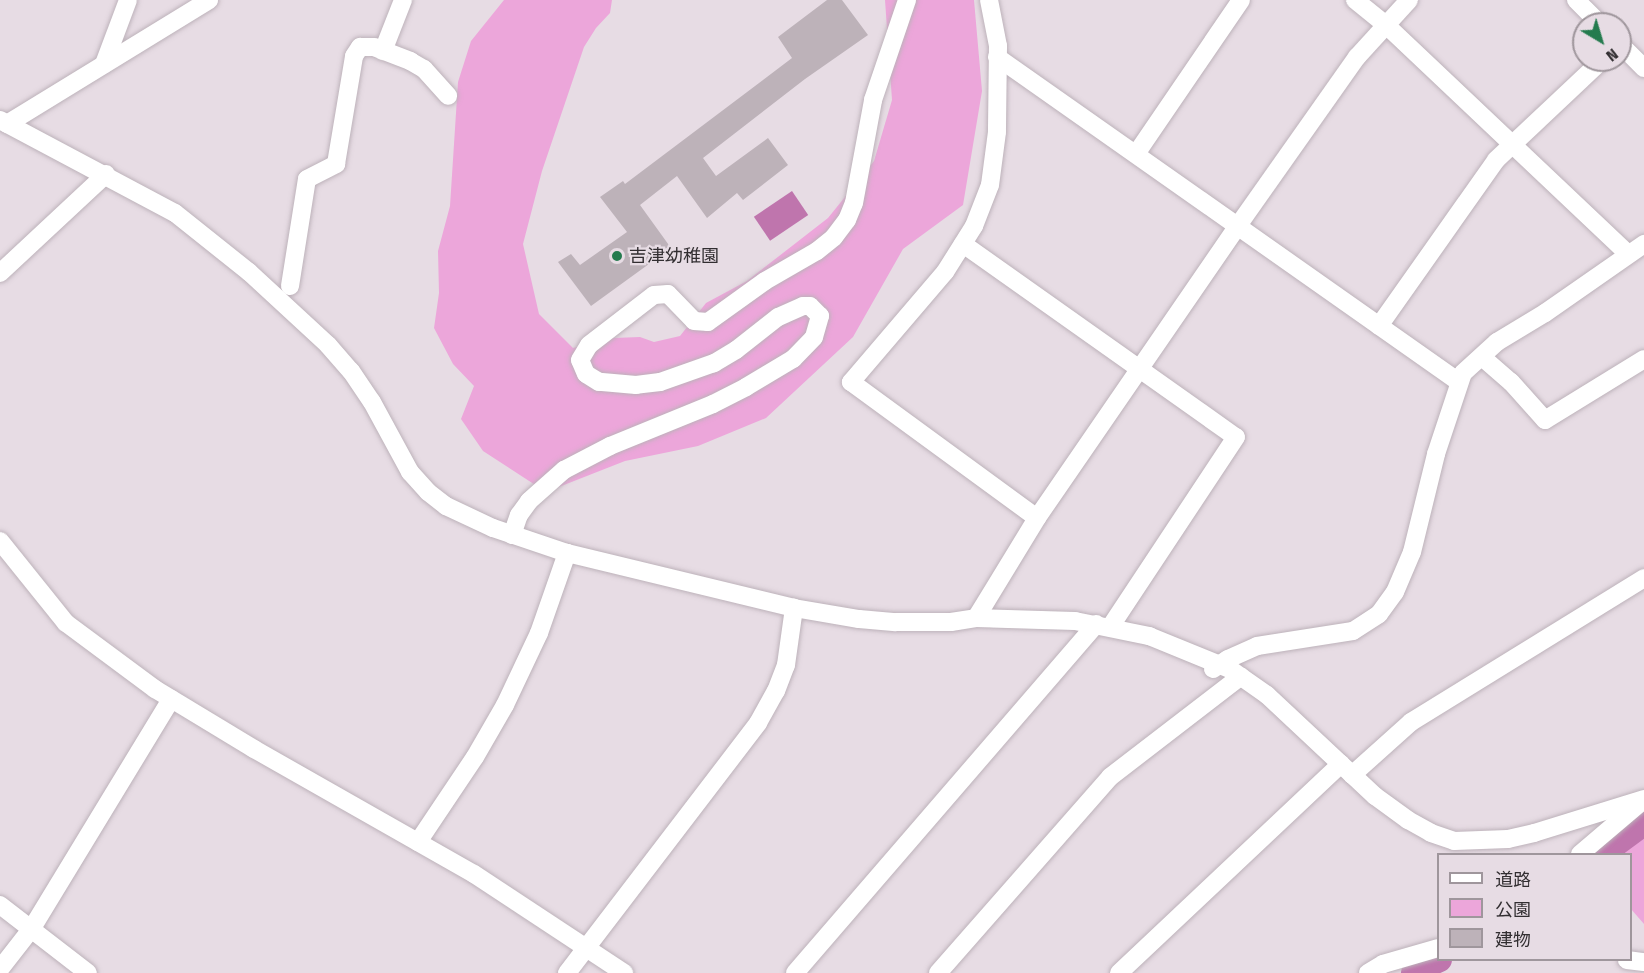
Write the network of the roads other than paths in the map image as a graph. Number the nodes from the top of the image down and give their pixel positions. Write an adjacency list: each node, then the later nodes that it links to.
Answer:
1 (128, 0): 15 (street)
2 (209, 0): 15 (street)
3 (403, 0): 12 (street)
4 (907, 0): 35 (street)
5 (989, 0): 14 (street)
6 (1241, 0): 21 (street)
7 (1354, 0): 11 (street)
8 (1409, 0): 11 (street)
9 (1576, 0): 10 (street)
10 (1588, 12)
11 (1385, 24): 20 (street); 23 (street)
12 (383, 51): 18 (street); 28 (street)
13 (1632, 53): 16 (street)
14 (997, 57): 21 (street); 25 (street)
15 (104, 64): 19 (street)
16 (1644, 68)
17 (1589, 72): 20 (street)
18 (448, 96)
19 (4, 122): 22 (street)
20 (1512, 145): 26 (street); 29 (street)
21 (1136, 154): 23 (street)
22 (106, 174): 27 (street); 35 (street)
23 (1237, 227): 29 (street); 32 (street)
24 (1644, 243): 26 (street)
25 (963, 244): 32 (street); 34 (street)
26 (1628, 254): 30 (street)
27 (0, 273)
28 (290, 286)
29 (1379, 326): 33 (street)
30 (1482, 357): 31 (street); 33 (street)
31 (1644, 359)
32 (1138, 370): 34 (street); 41 (street)
33 (1459, 382): 42 (street)
34 (1037, 518): 40 (street)
35 (512, 535): 37 (street)
36 (0, 541): 44 (street)
37 (567, 553): 39 (street); 49 (street)
38 (1644, 578): 45 (street)
39 (794, 608): 40 (street); 54 (street)
40 (976, 618): 41 (street)
41 (1103, 625): 42 (street); 60 (street)
42 (1217, 667): 43 (street)
43 (1241, 676): 45 (street); 61 (street)
44 (171, 699): 49 (street); 53 (street)
45 (1346, 770): 48 (street); 62 (street)
46 (1644, 799): 48 (street); 51 (street)
47 (1418, 818): 48 (street)
48 (1435, 834): 50 (street)
49 (418, 842): 54 (street)
50 (1454, 853)
51 (1582, 853)
52 (0, 905): 53 (street)
53 (32, 928): 56 (street); 57 (street)
54 (586, 946): 58 (street); 59 (street)
55 (1437, 948): 63 (street)
56 (0, 969)
57 (88, 973)
58 (567, 973)
59 (624, 973)
60 (795, 973)
61 (938, 973)
62 (1119, 973)
63 (1368, 973)

